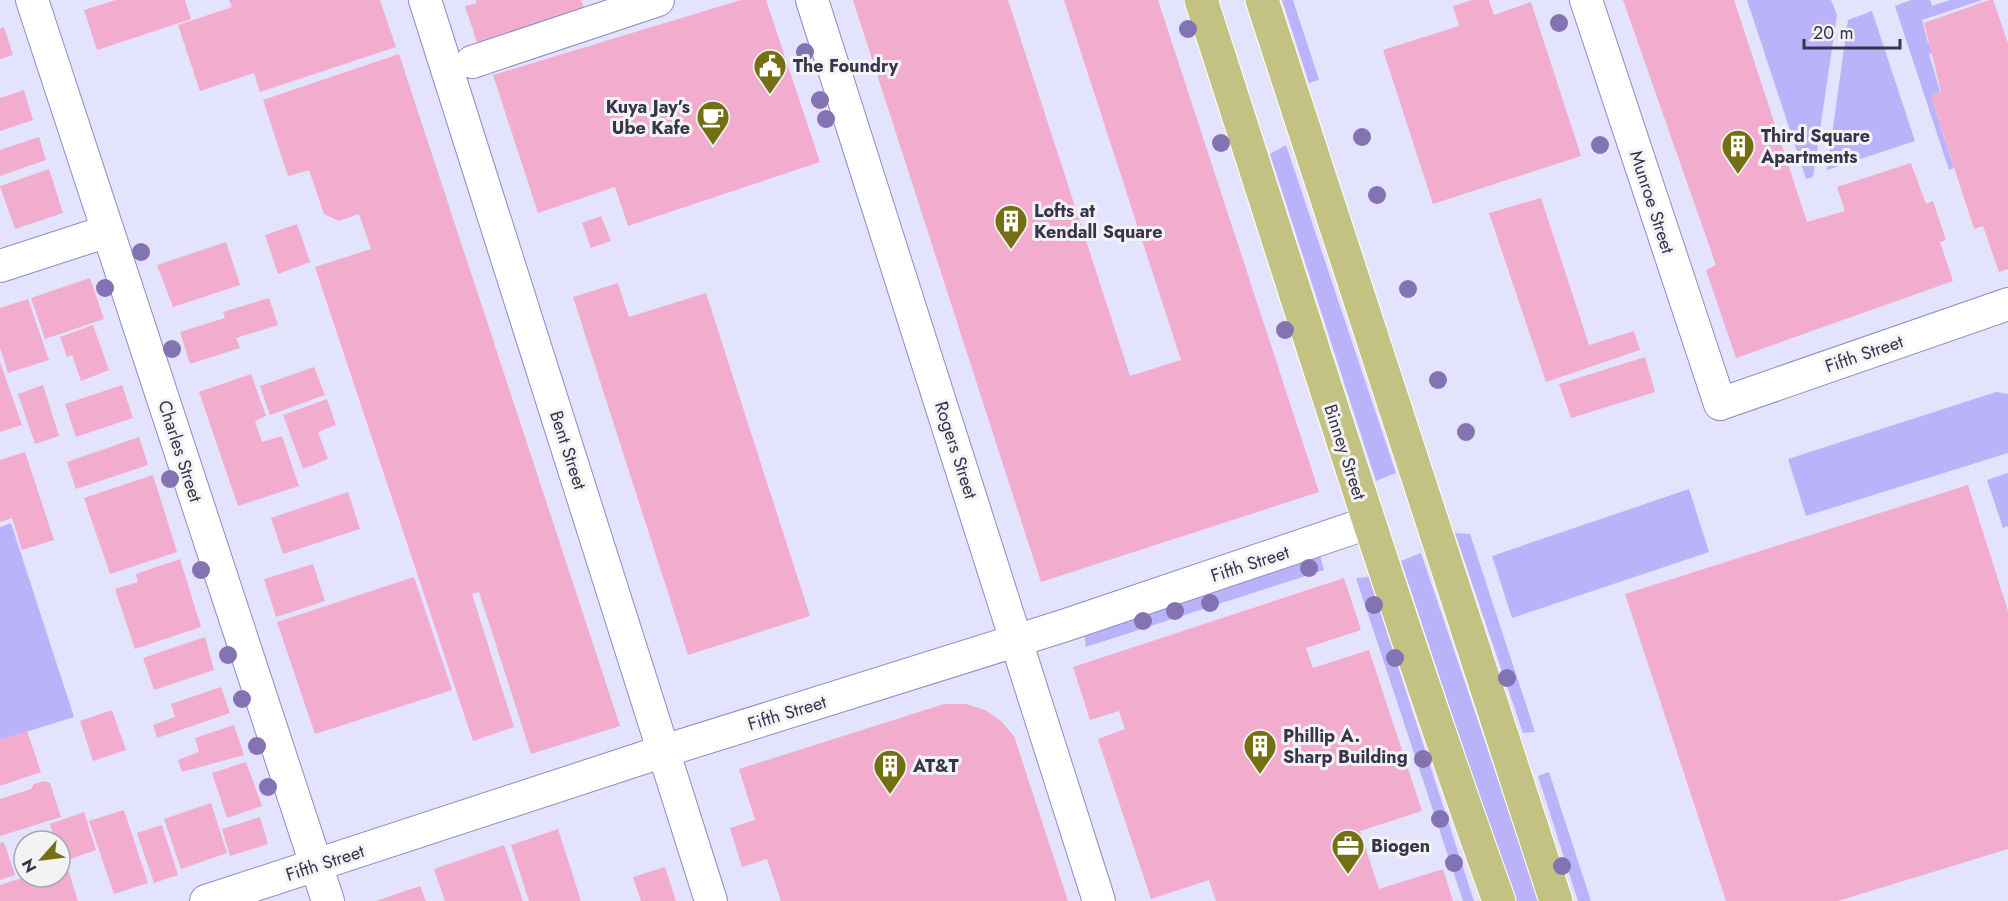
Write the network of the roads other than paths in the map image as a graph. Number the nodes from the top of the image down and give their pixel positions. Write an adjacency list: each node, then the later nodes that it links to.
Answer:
1 (32, 0): 9 (street, Charles Street)
2 (425, 0): 15 (street, Bent Street)
3 (658, 0): 8 (street)
4 (812, 0): 14 (street, Rogers Street)
5 (1201, 0): 13 (main road, Binney Street)
6 (1262, 0): 22 (main road)
7 (1586, 0): 12 (street, Munroe Street)
8 (472, 62)
9 (108, 231): 10 (street); 16 (street, Charles Street)
10 (0, 266)
11 (2008, 304): 12 (street, Fifth Street)
12 (1720, 404)
13 (1368, 523): 14 (street, Fifth Street); 21 (main road, Binney Street)
14 (1017, 640): 15 (street, Fifth Street); 20 (street, Rogers Street)
15 (664, 752): 16 (street, Fifth Street); 19 (street, Bent Street)
16 (316, 865): 17 (street, Fifth Street); 18 (street, Charles Street)
17 (206, 901)
18 (328, 901)
19 (711, 901)
20 (1099, 901)
21 (1499, 901)
22 (1556, 901)

